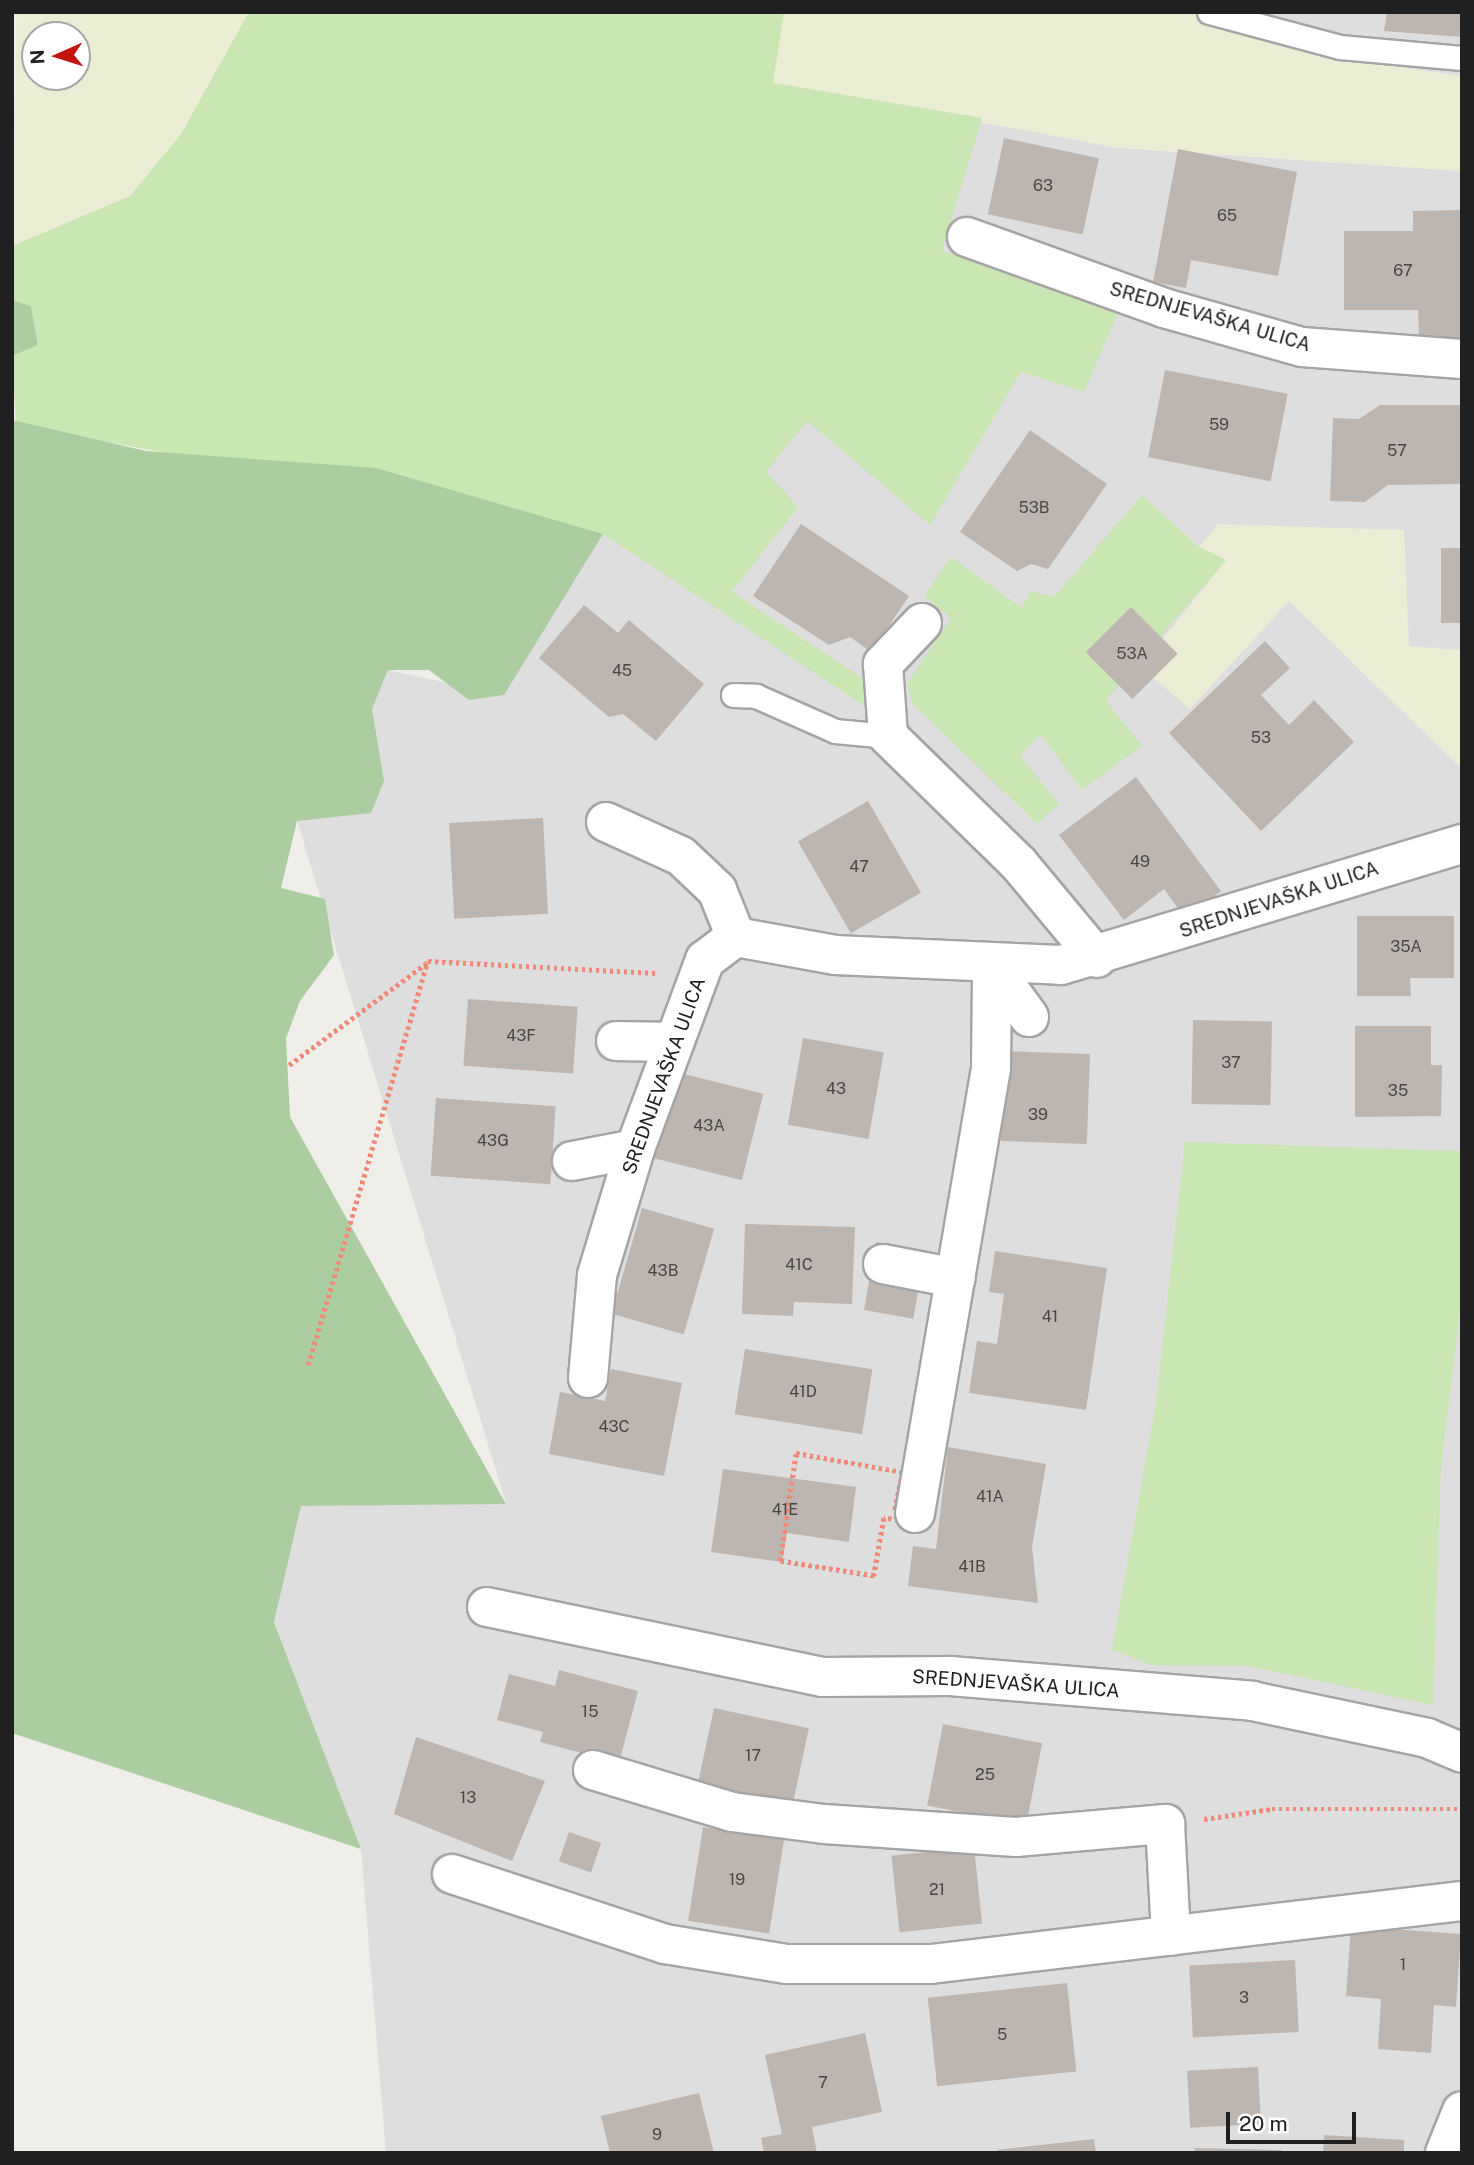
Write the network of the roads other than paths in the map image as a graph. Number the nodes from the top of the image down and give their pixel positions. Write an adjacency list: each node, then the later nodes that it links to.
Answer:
1 (1209, 12): 2 (lane)
2 (1462, 58)
3 (967, 237): 4 (street, SREDNJEVAŠKA ULICA)
4 (1462, 359)
5 (922, 623): 7 (street)
6 (733, 695): 7 (lane)
7 (888, 736): 11 (street)
8 (606, 822): 10 (street)
9 (1462, 844): 11 (street, SREDNJEVAŠKA ULICA)
10 (736, 937): 12 (street, SREDNJEVAŠKA ULICA); 15 (street, SREDNJEVAŠKA ULICA)
11 (1097, 958): 12 (street, SREDNJEVAŠKA ULICA)
12 (992, 966): 13 (street); 19 (street)
13 (1029, 1017)
14 (616, 1041): 15 (street)
15 (674, 1042): 16 (street, SREDNJEVAŠKA ULICA)
16 (635, 1149): 17 (street); 20 (street, SREDNJEVAŠKA ULICA)
17 (572, 1161)
18 (883, 1264): 19 (street)
19 (956, 1278): 21 (street)
20 (588, 1378)
21 (915, 1513)
22 (487, 1607): 23 (street, SREDNJEVAŠKA ULICA)
23 (1462, 1753)
24 (593, 1770): 27 (street)
25 (452, 1874): 27 (street)
26 (1462, 1901): 27 (street)
27 (1171, 1936)

